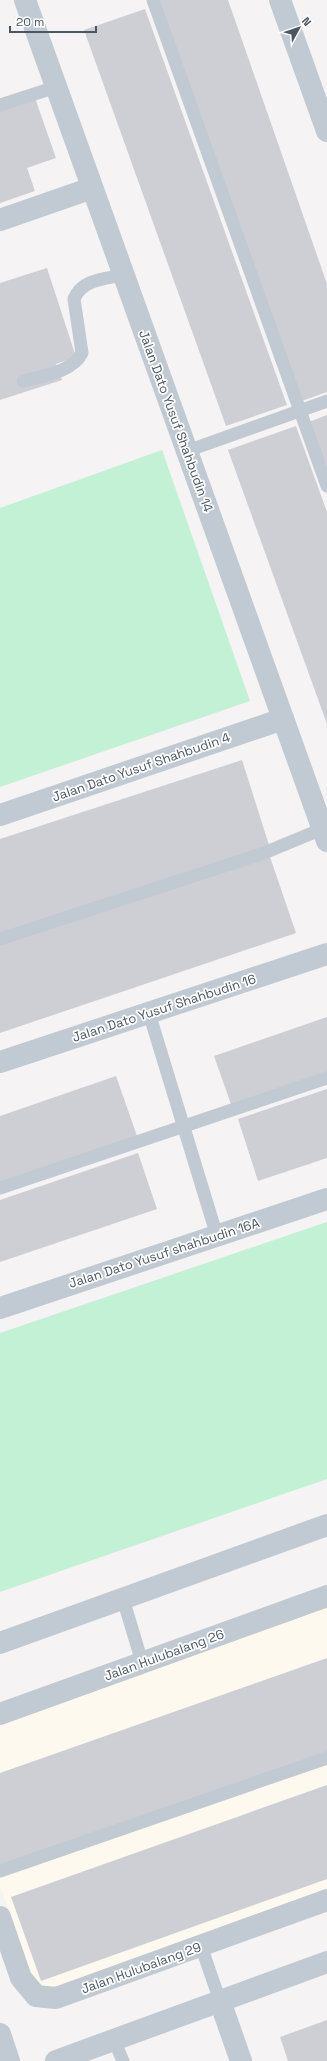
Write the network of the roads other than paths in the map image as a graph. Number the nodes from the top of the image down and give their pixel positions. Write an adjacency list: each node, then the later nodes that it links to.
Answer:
1 (25, 0): 4 (street, Jalan Dato Yusuf Shahbudin 14)
2 (153, 0): 12 (lane)
3 (280, 0): 6 (street)
4 (56, 87): 5 (lane); 7 (street, Jalan Dato Yusuf Shahbudin 14)
5 (0, 105)
6 (327, 130)
7 (92, 188): 8 (street); 9 (street, Jalan Dato Yusuf Shahbudin 14)
8 (0, 220)
9 (123, 275): 10 (lane); 13 (street, Jalan Dato Yusuf Shahbudin 14)
10 (23, 381)
11 (327, 401): 12 (lane)
12 (300, 410): 13 (lane); 14 (lane)
13 (187, 451): 15 (street, Jalan Dato Yusuf Shahbudin 14)
14 (327, 486)
15 (283, 719): 16 (street, Jalan Dato Yusuf Shahbudin 4); 17 (street, Jalan Dato Yusuf Shahbudin 14)
16 (0, 815)
17 (325, 835): 18 (lane)
18 (0, 939)
19 (327, 954): 20 (street, Jalan Dato Yusuf Shahbudin 16)
20 (149, 1013): 21 (street, Jalan Dato Yusuf Shahbudin 16); 23 (lane)
21 (0, 1062)
22 (327, 1078): 23 (lane)
23 (184, 1126): 24 (lane); 26 (lane)
24 (0, 1188)
25 (327, 1199): 26 (street, Jalan Dato Yusuf shahbudin 16A)
26 (217, 1236): 27 (street, Jalan Dato Yusuf shahbudin 16A)
27 (0, 1308)
28 (327, 1525): 30 (street)
29 (327, 1596): 32 (street, Jalan Hulubalang 26)
30 (123, 1599): 31 (street); 32 (lane)
31 (0, 1643)
32 (142, 1662): 33 (street, Jalan Hulubalang 26)
33 (0, 1714)
34 (327, 1758): 35 (lane)
35 (0, 1871)
36 (327, 1900): 38 (street, Jalan Hulubalang 29)
37 (0, 1917): 38 (street, Jalan Hulubalang 29)
38 (201, 1946): 40 (lane)
39 (327, 1962): 40 (street)
40 (220, 2001): 42 (street); 46 (street)
41 (0, 2034): 43 (street)
42 (114, 2040): 44 (street); 45 (lane)
43 (9, 2061)
44 (56, 2061)
45 (123, 2061)
46 (241, 2061)

